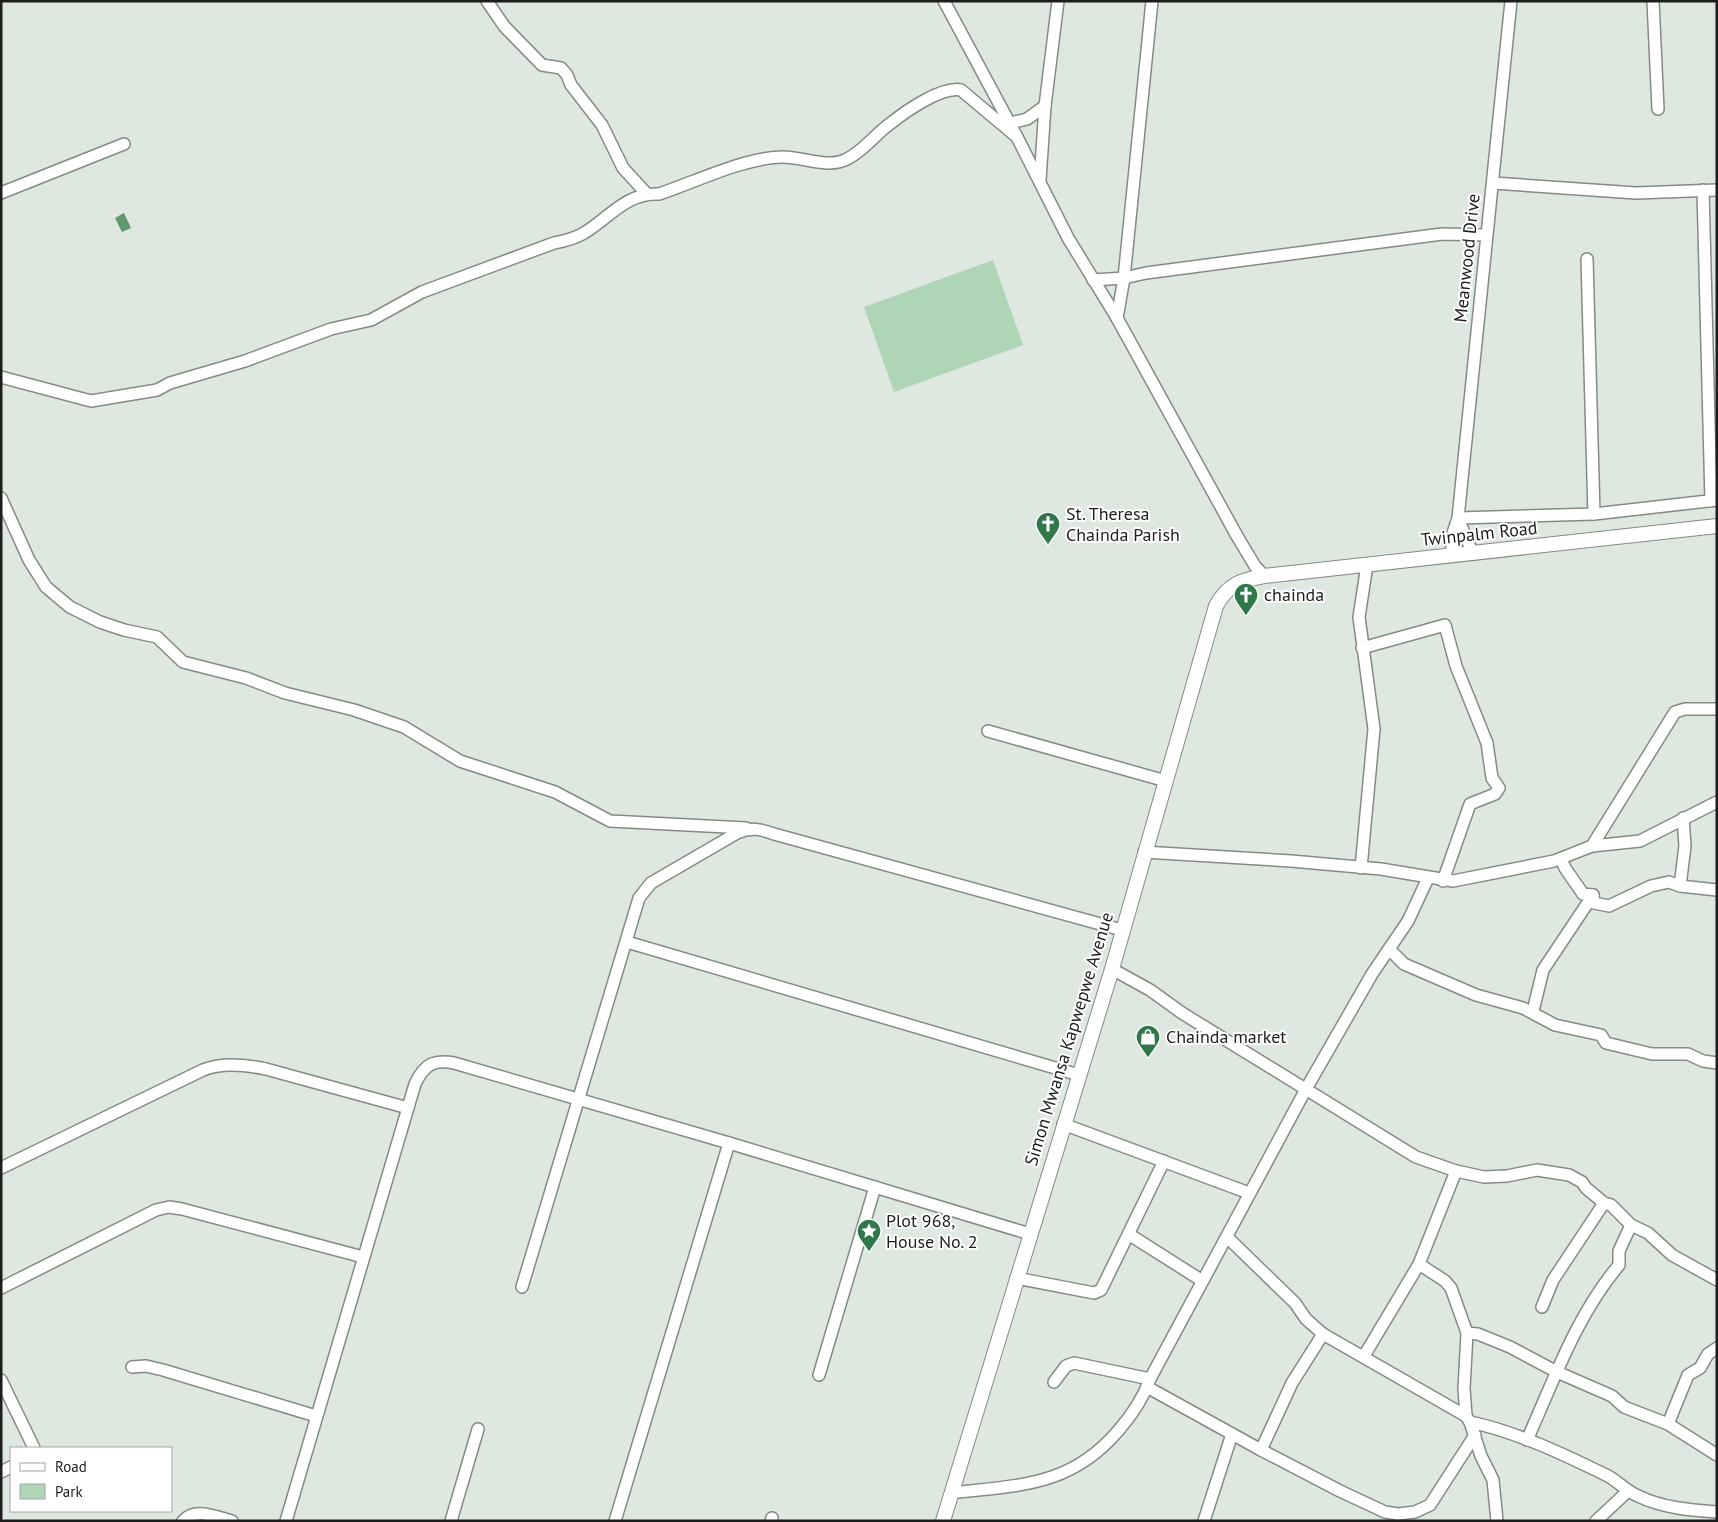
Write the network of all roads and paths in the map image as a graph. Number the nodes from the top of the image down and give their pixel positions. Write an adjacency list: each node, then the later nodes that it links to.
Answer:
1 (488, 1): 17 (street)
2 (944, 1): 9 (street)
3 (1058, 1): 7 (street)
4 (1152, 1): 20 (street)
5 (1511, 1): 13 (street, Meanwood Drive)
6 (1653, 1): 8 (street)
7 (1045, 106): 9 (street); 12 (street)
8 (1658, 109)
9 (1010, 123): 10 (street)
10 (1017, 137): 12 (street); 17 (street)
11 (124, 144): 16 (street)
12 (1040, 181): 21 (street)
13 (1492, 183): 14 (street); 18 (street, Meanwood Drive)
14 (1703, 190): 15 (street); 25 (street)
15 (1717, 190)
16 (1, 193)
17 (646, 193): 23 (street)
18 (1486, 235): 20 (street); 27 (street, Meanwood Drive)
19 (1587, 259): 26 (street)
20 (1124, 278): 21 (street); 22 (street)
21 (1093, 280): 22 (street)
22 (1118, 318): 32 (street)
23 (1, 377)
24 (1, 498): 40 (street)
25 (1714, 500): 26 (street)
26 (1594, 514): 27 (street)
27 (1458, 518): 29 (street); 30 (street, Meanwood Drive)
28 (1717, 526): 29 (main road, Twinpalm Road)
29 (1473, 554): 30 (main road, Twinpalm Road)
30 (1451, 556): 31 (main road, Twinpalm Road)
31 (1367, 565): 32 (main road, Twinpalm Road); 34 (street)
32 (1264, 576): 33 (main road, Twinpalm Road)
33 (1245, 579): 37 (main road, Simon Mwansa Kapwepwe Avenue)
34 (1362, 648): 44 (street); 46 (street)
35 (1717, 709): 41 (street)
36 (988, 731): 37 (street)
37 (1166, 781): 42 (main road, Simon Mwansa Kapwepwe Avenue)
38 (1717, 802): 39 (street)
39 (1683, 818): 41 (street); 47 (street)
40 (762, 829): 50 (street); 51 (street)
41 (1592, 846): 43 (street)
42 (1144, 852): 44 (street); 50 (main road, Simon Mwansa Kapwepwe Avenue)
43 (1561, 858): 46 (street); 49 (street)
44 (1361, 868): 45 (street)
45 (1428, 878): 46 (street); 52 (street)
46 (1443, 880)
47 (1680, 886): 48 (street); 49 (street)
48 (1717, 890)
49 (1592, 895): 54 (street)
50 (1122, 930): 53 (main road, Simon Mwansa Kapwepwe Avenue)
51 (627, 942): 56 (street); 58 (street)
52 (1389, 949): 54 (street); 57 (street)
53 (1112, 969): 56 (main road, Simon Mwansa Kapwepwe Avenue); 57 (street)
54 (1533, 1012): 55 (street)
55 (1717, 1063)
56 (1078, 1075): 60 (main road, Simon Mwansa Kapwepwe Avenue)
57 (1306, 1089): 64 (street); 66 (street)
58 (580, 1099): 59 (street); 61 (street); 77 (street)
59 (408, 1108): 63 (street); 72 (street)
60 (1063, 1124): 62 (street); 69 (main road, Simon Mwansa Kapwepwe Avenue)
61 (729, 1143): 65 (street); 107 (street)
62 (1164, 1161): 66 (street); 70 (street)
63 (1, 1168)
64 (1456, 1171): 67 (street); 73 (street)
65 (875, 1187): 69 (street); 86 (street)
66 (1248, 1193): 71 (street)
67 (1604, 1203): 68 (street); 79 (street)
68 (1631, 1225): 76 (street); 85 (street)
69 (1030, 1234): 74 (main road, Simon Mwansa Kapwepwe Avenue)
70 (1130, 1235): 74 (street); 75 (street)
71 (1227, 1238): 75 (street); 81 (street)
72 (363, 1257): 78 (street); 90 (street)
73 (1419, 1264): 80 (street); 83 (street)
74 (1016, 1278): 101 (main road, Simon Mwansa Kapwepwe Avenue)
75 (1201, 1280): 89 (street)
76 (1717, 1280)
77 (522, 1286)
78 (1, 1288)
79 (1542, 1307)
80 (1467, 1332): 85 (street); 91 (street)
81 (1323, 1334): 83 (street); 98 (street)
82 (1717, 1348): 92 (street)
83 (1364, 1356): 91 (street)
84 (132, 1367): 90 (street)
85 (1557, 1372): 92 (street); 96 (street)
86 (819, 1375)
87 (1, 1380): 97 (street)
88 (1054, 1382): 89 (street)
89 (1149, 1383): 94 (street); 101 (street)
90 (316, 1416): 105 (street)
91 (1468, 1419): 95 (street); 96 (street)
92 (1668, 1424): 99 (street)
93 (478, 1429): 106 (street)
94 (1232, 1434): 98 (street); 109 (street)
95 (1475, 1435): 98 (street); 110 (street)
96 (1527, 1440): 100 (street)
97 (34, 1447)
98 (1261, 1450)
99 (1717, 1455)
100 (1628, 1491): 102 (street); 111 (street)
101 (951, 1493): 108 (main road, Simon Mwansa Kapwepwe Avenue)
102 (1717, 1512)
103 (182, 1521): 104 (street)
104 (232, 1521)
105 (286, 1521)
106 (451, 1521)
107 (615, 1521)
108 (943, 1521)
109 (1204, 1521)
110 (1497, 1521)
111 (1596, 1521)

